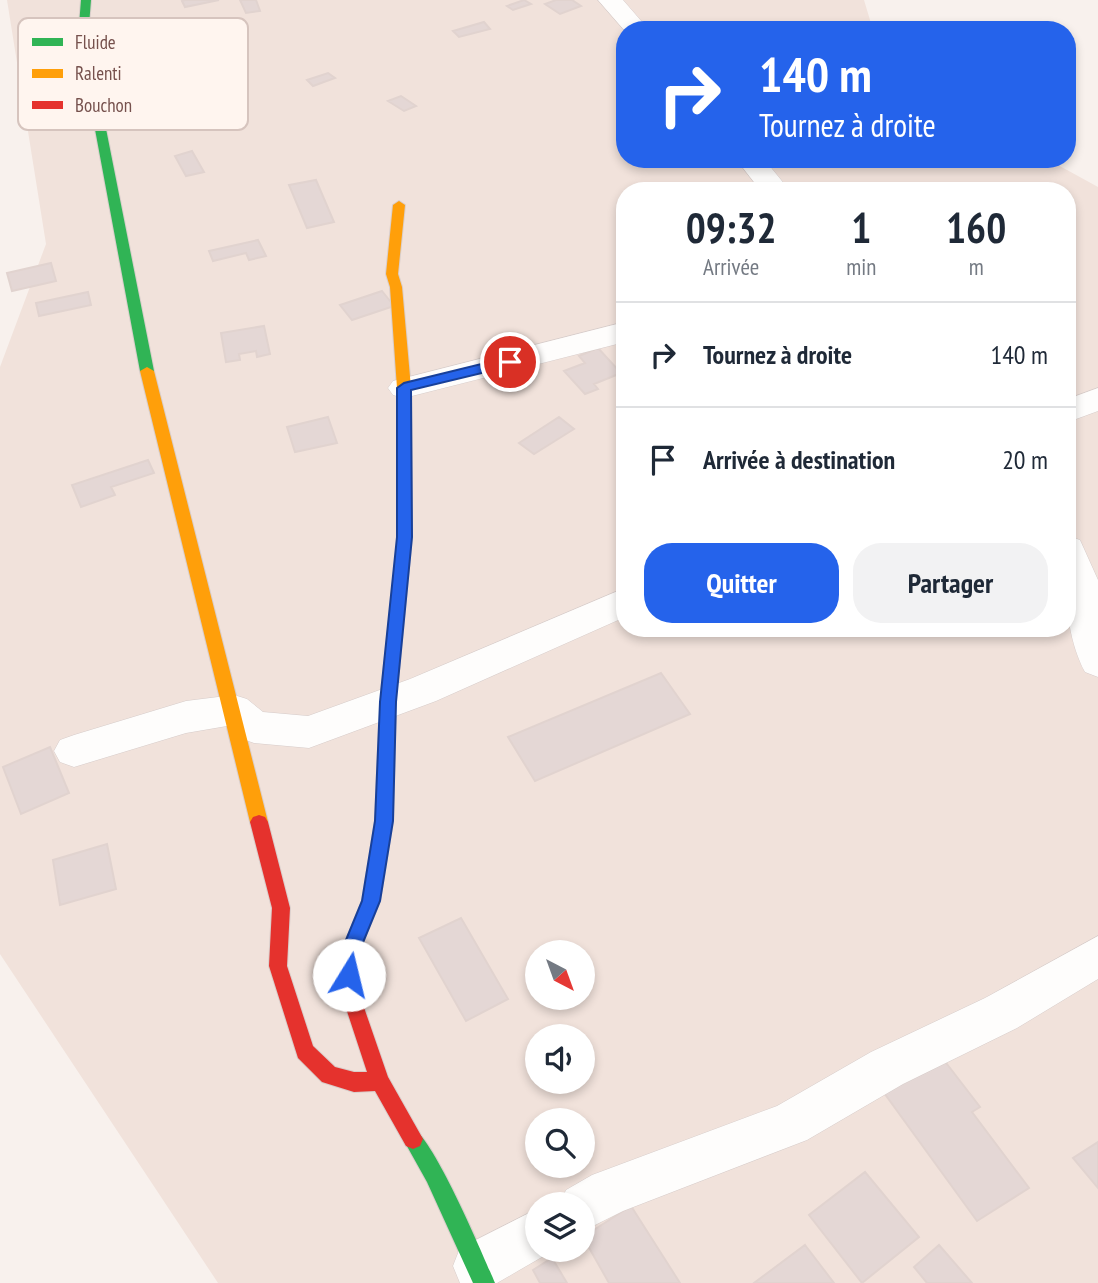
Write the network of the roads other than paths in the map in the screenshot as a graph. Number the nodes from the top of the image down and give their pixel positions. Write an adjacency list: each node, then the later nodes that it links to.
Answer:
1 (86, 0): 3 (street)
2 (610, 0): 4 (street)
3 (85, 18)
4 (629, 21)
5 (100, 130): 17 (street)
6 (757, 168): 7 (street)
7 (768, 182)
8 (399, 205): 10 (street)
9 (616, 334): 10 (street)
10 (404, 388): 16 (street)
11 (1098, 399): 12 (street)
12 (1076, 408)
13 (1076, 562): 15 (street)
14 (616, 605): 16 (street)
15 (1098, 662)
16 (388, 702): 17 (street); 20 (street)
17 (234, 710): 18 (street); 20 (street)
18 (74, 751)
19 (1098, 956): 21 (street)
20 (380, 1081): 23 (street)
21 (595, 1200)
22 (525, 1242): 23 (street)
23 (481, 1275)

